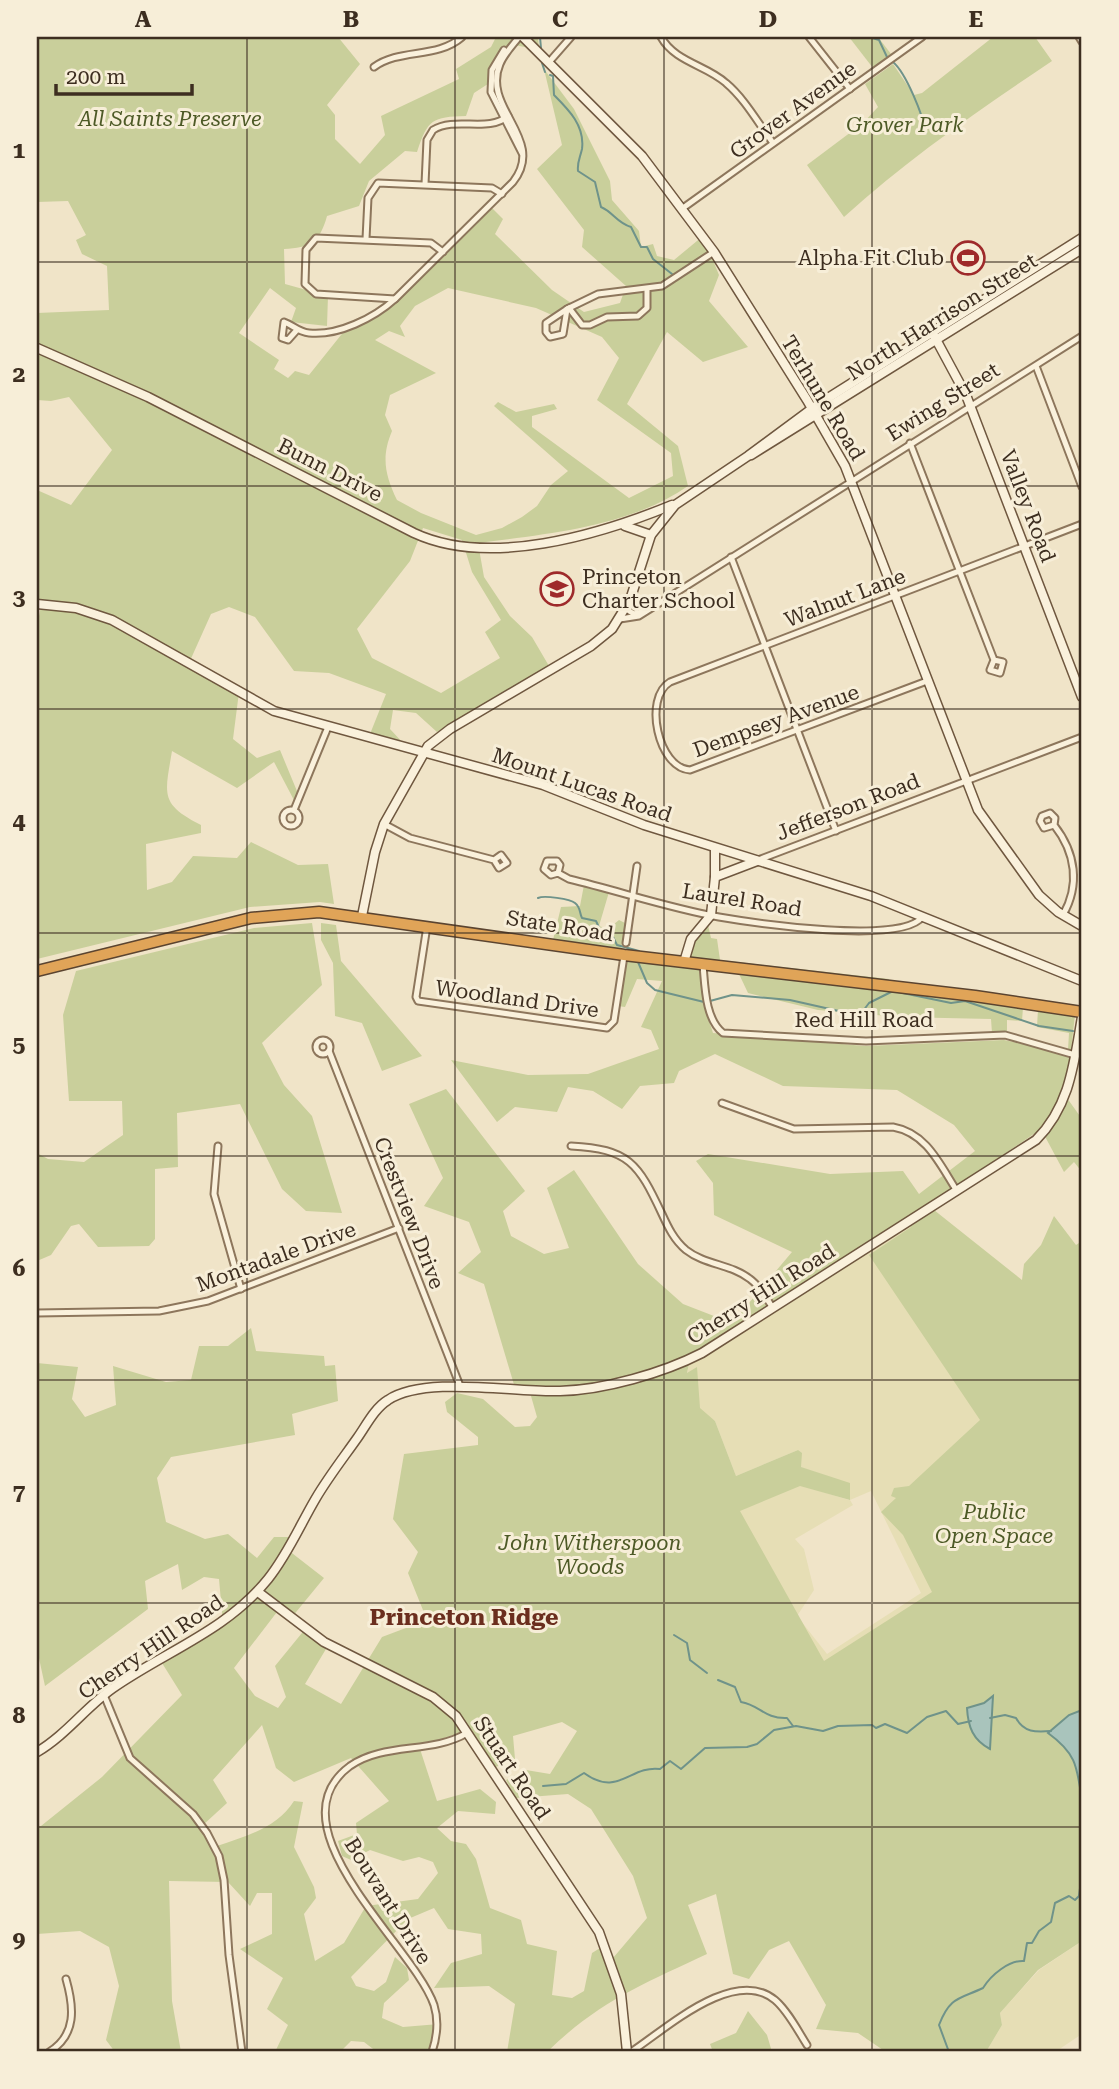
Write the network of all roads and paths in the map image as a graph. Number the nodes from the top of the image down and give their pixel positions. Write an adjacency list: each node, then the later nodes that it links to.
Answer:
1 (462, 37): 10 (street)
2 (519, 37): 9 (street, Terhune Road); 12 (street)
3 (570, 37): 9 (street)
4 (661, 37): 13 (street)
5 (809, 37): 11 (street)
6 (922, 37): 11 (street, Grover Avenue)
7 (1079, 37): 8 (street)
8 (1082, 42)
9 (550, 61): 16 (street, Terhune Road)
10 (374, 67)
11 (850, 89): 13 (street, Grover Avenue)
12 (507, 117): 14 (street); 15 (street)
13 (773, 143): 16 (street, Grover Avenue)
14 (425, 184): 15 (street); 18 (street)
15 (502, 194): 20 (street)
16 (683, 208): 21 (street, Terhune Road)
17 (1082, 238): 26 (street, North Harrison Street)
18 (366, 239): 20 (street); 23 (street)
19 (1082, 249): 26 (street, North Harrison Street)
20 (443, 252): 23 (street)
21 (713, 252): 22 (street); 31 (street, Terhune Road)
22 (647, 290): 24 (street); 24 (street)
23 (395, 299): 25 (street)
24 (568, 308): 24 (street)
25 (296, 331)
26 (935, 336): 30 (street, Valley Road); 31 (street, North Harrison Street)
27 (1082, 336): 29 (street, Ewing Street)
28 (37, 348): 37 (street, Bunn Drive)
29 (1036, 366): 30 (street, Ewing Street); 34 (street)
30 (970, 406): 32 (street, Ewing Street); 39 (street, Valley Road)
31 (814, 412): 33 (street, Terhune Road); 35 (street, North Harrison Street)
32 (910, 443): 33 (street, Ewing Street); 41 (street)
33 (851, 481): 40 (street, Ewing Street); 42 (street, Terhune Road)
34 (1082, 486)
35 (677, 502): 37 (street, Bunn Drive); 38 (street, North Harrison Street)
36 (1082, 524): 39 (street, Walnut Lane)
37 (622, 525): 38 (street, Bunn Drive)
38 (651, 535): 44 (street, North Harrison Street)
39 (1024, 546): 41 (street, Walnut Lane); 50 (street, Valley Road)
40 (731, 557): 45 (street, Ewing Street); 47 (street)
41 (960, 571): 42 (street, Walnut Lane); 48 (street)
42 (894, 596): 47 (street, Walnut Lane); 49 (street, Terhune Road)
43 (37, 604): 51 (street, Mount Lucas Road)
44 (626, 610): 45 (street); 46 (street, North Harrison Street)
45 (645, 611): 46 (street, Ewing Street)
46 (620, 618): 55 (street, North Harrison Street)
47 (765, 645): 52 (street, Walnut Lane); 53 (street)
48 (994, 660)
49 (927, 681): 53 (street, Dempsey Avenue); 56 (street, Terhune Road)
50 (1082, 697)
51 (328, 727): 55 (street, Mount Lucas Road); 57 (street)
52 (659, 729): 53 (street, Dempsey Avenue)
53 (798, 731): 60 (street)
54 (1082, 737): 56 (street, Jefferson Road)
55 (423, 752): 58 (street); 61 (street, Mount Lucas Road)
56 (966, 781): 60 (street, Jefferson Road); 69 (street, Terhune Road)
57 (295, 810)
58 (384, 824): 62 (street); 70 (street)
59 (1054, 825): 69 (street)
60 (836, 831): 63 (street, Jefferson Road)
61 (715, 849): 63 (street, Mount Lucas Road); 66 (street)
62 (495, 860)
63 (757, 861): 66 (street, Jefferson Road); 71 (street, Mount Lucas Road)
64 (637, 866): 67 (street)
65 (558, 873): 67 (street, Laurel Road)
66 (715, 877): 68 (street)
67 (633, 895): 68 (street, Laurel Road); 74 (street)
68 (711, 915): 71 (street, Laurel Road); 76 (street)
69 (1063, 915): 73 (street, Terhune Road)
70 (362, 916): 72 (highway, State Road); 78 (highway, State Road)
71 (922, 917): 79 (street, Mount Lucas Road)
72 (427, 926): 75 (highway, State Road); 75 (street, Woodland Drive)
73 (1082, 926)
74 (626, 943)
75 (624, 955): 76 (highway, State Road)
76 (684, 962): 77 (highway, State Road)
77 (703, 965): 80 (highway, State Road); 83 (street, Red Hill Road)
78 (37, 971)
79 (1082, 981)
80 (1082, 1012)
81 (1082, 1017): 83 (street, Cherry Hill Road)
82 (329, 1051): 88 (street, Crestview Drive)
83 (1075, 1055): 87 (street, Cherry Hill Road)
84 (722, 1102): 87 (street)
85 (218, 1146): 89 (street)
86 (571, 1146): 90 (street)
87 (957, 1191): 90 (street, Cherry Hill Road)
88 (399, 1228): 89 (street, Montadale Drive); 92 (street, Crestview Drive)
89 (242, 1289): 91 (street, Montadale Drive)
90 (773, 1308): 92 (street, Cherry Hill Road)
91 (37, 1313)
92 (460, 1386): 93 (street, Cherry Hill Road)
93 (258, 1592): 94 (street, Cherry Hill Road); 95 (street, Stuart Road)
94 (104, 1695): 96 (street, Cherry Hill Road); 100 (street)
95 (467, 1732): 101 (street, Bouvant Drive); 102 (street, Stuart Road)
96 (37, 1752)
97 (66, 1979): 99 (street)
98 (807, 2045): 102 (street)
99 (49, 2052)
100 (242, 2052)
101 (432, 2052)
102 (629, 2052)

